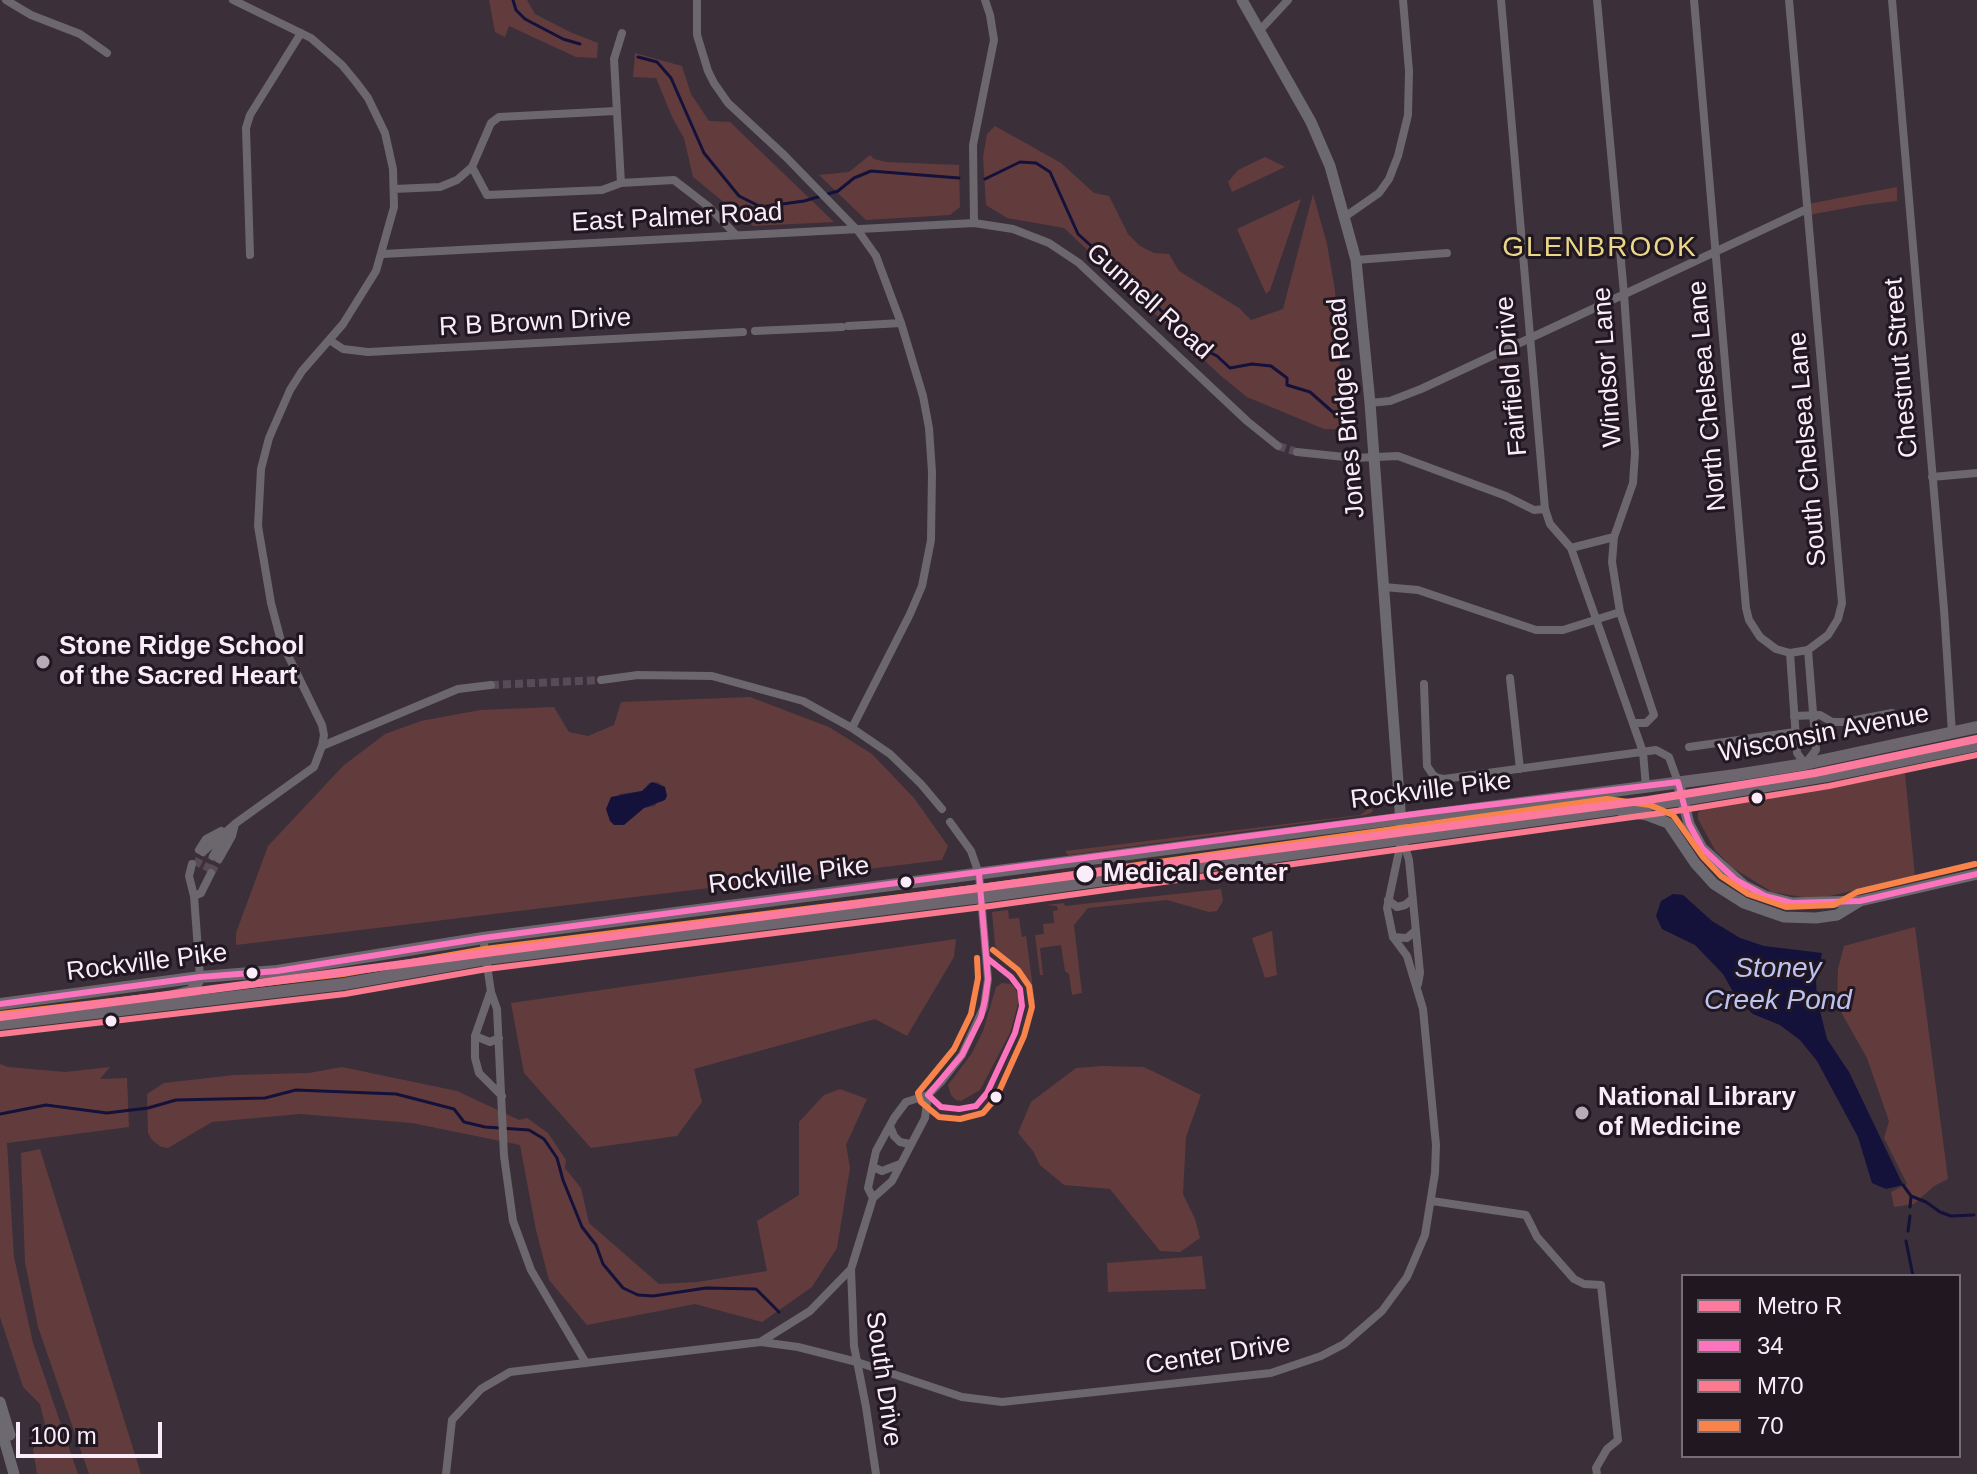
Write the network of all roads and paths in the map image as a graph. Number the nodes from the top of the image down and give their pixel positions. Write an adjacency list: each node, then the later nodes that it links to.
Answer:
1 (6, 0): 16 (street)
2 (233, 0): 14 (street)
3 (697, 0): 31 (street, bridge)
4 (985, 0): 23 (street)
5 (1242, 0): 13 (main road, Jones Bridge Road)
6 (1288, 0): 13 (street)
7 (1403, 0): 22 (street)
8 (1501, 0): 34 (street, Fairfield Drive)
9 (1597, 0): 30 (street, Windsor Lane)
10 (1694, 0): 26 (street, North Chelsea Lane)
11 (1789, 0): 21 (street, South Chelsea Lane)
12 (1892, 0): 41 (street, Chestnut Street)
13 (1261, 29): 22 (main road, Jones Bridge Road)
14 (301, 33): 20 (street); 28 (street)
15 (622, 33): 17 (street)
16 (107, 53)
17 (616, 111): 18 (street); 19 (street)
18 (472, 167): 19 (street); 20 (street)
19 (621, 183): 24 (street)
20 (394, 189): 27 (street)
21 (1807, 209): 26 (street); 48 (street, South Chelsea Lane)
22 (1346, 216): 29 (main road, Jones Bridge Road)
23 (974, 223): 24 (street, East Palmer Road); 37 (street, Gunnell Road)
24 (736, 235): 27 (street, East Palmer Road)
25 (1447, 253): 29 (street)
26 (1715, 253): 30 (street); 49 (street, North Chelsea Lane)
27 (383, 254): 35 (street)
28 (250, 255)
29 (1356, 260): 36 (main road, Jones Bridge Road)
30 (1624, 294): 34 (street); 43 (street, Windsor Lane)
31 (901, 323): 32 (street); 59 (street)
32 (755, 331)
33 (743, 332): 35 (street, R B Brown Drive)
34 (1528, 340): 36 (street); 42 (street, Fairfield Drive)
35 (331, 341): 63 (street)
36 (1370, 403): 39 (main road, Jones Bridge Road)
37 (1278, 446)
38 (1297, 452): 39 (street)
39 (1373, 456): 42 (street); 45 (main road, Jones Bridge Road)
40 (1977, 473): 41 (street)
41 (1932, 477): 61 (street, Chestnut Street)
42 (1545, 509): 44 (street)
43 (1614, 537): 44 (street); 46 (street, Windsor Lane)
44 (1571, 548): 47 (street)
45 (1384, 587): 47 (street); 75 (main road, Jones Bridge Road)
46 (1620, 612): 47 (street); 57 (street, Windsor Lane)
47 (1596, 620): 57 (street)
48 (1808, 650): 49 (street); 55 (street)
49 (1790, 653): 56 (street)
50 (1510, 678): 68 (street)
51 (601, 680): 59 (street)
52 (1424, 684): 68 (street)
53 (491, 685): 63 (street)
54 (1892, 713): 55 (street)
55 (1813, 714): 56 (street); 67 (street)
56 (1794, 716): 60 (street)
57 (1634, 723): 66 (street)
58 (1977, 727): 61 (main road, Wisconsin Avenue)
59 (852, 728): 73 (street)
60 (1795, 732): 64 (street); 67 (street)
61 (1952, 733): 65 (main road); 67 (main road, Wisconsin Avenue)
62 (1977, 745): 65 (main road, Wisconsin Avenue)
63 (322, 746): 77 (street)
64 (1689, 747)
65 (1954, 750): 69 (main road, Wisconsin Avenue)
66 (1643, 752): 68 (street); 70 (street); 71 (street)
67 (1805, 764): 69 (main road); 70 (main road, Wisconsin Avenue)
68 (1520, 769)
69 (1807, 779): 72 (main road, Wisconsin Avenue)
70 (1678, 782): 71 (main road, Rockville Pike); 72 (main road)
71 (1646, 787): 75 (main road, Rockville Pike)
72 (1682, 800): 74 (main road, Rockville Pike); 89 (main road)
73 (942, 809)
74 (1607, 809): 78 (main road, Rockville Pike); 89 (main road)
75 (1400, 817): 78 (main road, Jones Bridge Road); 83 (main road, Rockville Pike)
76 (950, 822): 83 (street, South Drive)
77 (236, 823): 79 (street); 80 (street)
78 (1402, 837): 86 (main road, Rockville Pike); 87 (street, Center Drive); 88 (street, Center Drive)
79 (201, 851)
80 (216, 857)
81 (194, 865): 85 (street)
82 (209, 872): 85 (street)
83 (979, 874): 86 (street, South Drive); 92 (main road, Rockville Pike)
84 (1977, 874): 89 (main road)
85 (194, 896): 94 (street)
86 (982, 897): 93 (main road, Rockville Pike); 104 (street, South Drive)
87 (1412, 898): 88 (street); 90 (street, Center Drive)
88 (1387, 899): 91 (street, Center Drive)
89 (1860, 901)
90 (1415, 931): 91 (street); 95 (street, Center Drive)
91 (1393, 937): 95 (street, Center Drive)
92 (483, 938): 93 (street); 94 (main road, Rockville Pike)
93 (486, 959): 96 (street); 98 (main road, Rockville Pike)
94 (200, 977): 97 (main road, Rockville Pike); 98 (main road)
95 (1418, 985): 111 (street, Center Drive)
96 (491, 992): 100 (street); 101 (street)
97 (0, 1004)
98 (130, 1009): 99 (main road, Rockville Pike)
99 (0, 1024)
100 (475, 1036): 101 (street); 103 (street)
101 (499, 1038): 102 (street)
102 (501, 1066): 103 (street); 105 (street)
103 (483, 1078): 105 (street)
104 (928, 1095): 106 (street, South Drive); 107 (street, South Drive)
105 (502, 1096): 115 (street)
106 (890, 1126): 107 (street); 109 (street, South Drive)
107 (910, 1144): 108 (street, South Drive)
108 (900, 1164): 109 (street); 110 (street, South Drive)
109 (873, 1167): 110 (street, South Drive)
110 (873, 1198): 112 (street, South Drive)
111 (1432, 1201): 114 (street, Center Drive); 122 (street)
112 (851, 1269): 113 (street, Center Drive); 114 (street, South Drive)
113 (761, 1342): 114 (street, Center Drive); 115 (street, Center Drive)
114 (857, 1362): 121 (street, South Drive)
115 (586, 1363): 120 (street, Center Drive)
116 (0, 1402): 118 (main road)
117 (0, 1425): 118 (main road)
118 (10, 1451): 119 (main road)
119 (14, 1474)
120 (446, 1474)
121 (876, 1474)
122 (1597, 1474)

